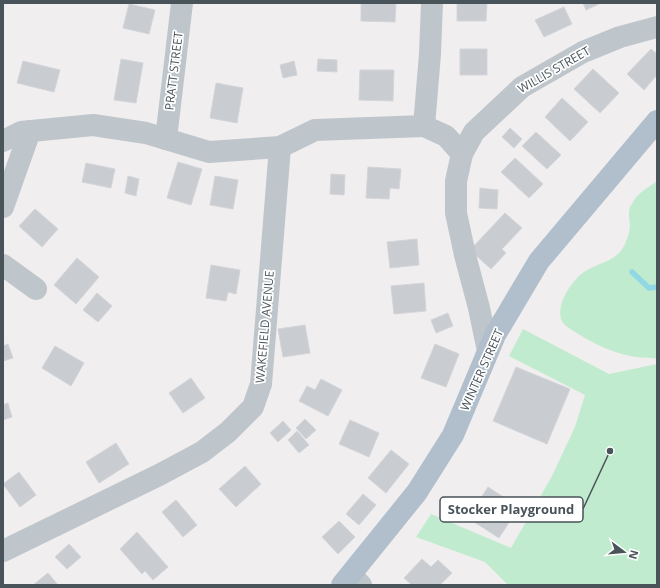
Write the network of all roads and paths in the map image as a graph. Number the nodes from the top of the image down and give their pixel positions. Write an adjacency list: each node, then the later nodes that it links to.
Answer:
1 (182, 3): 7 (street, PRATT STREET)
2 (432, 3): 5 (street)
3 (657, 27): 10 (street, WILLIS STREET)
4 (657, 121): 14 (main road, WINTER STREET)
5 (424, 126): 9 (street); 10 (street)
6 (30, 131): 7 (street); 8 (street); 11 (street)
7 (166, 139): 9 (street)
8 (3, 141)
9 (280, 147): 15 (street, WAKEFIELD AVENUE)
10 (462, 154): 14 (street, WILLIS STREET)
11 (3, 207)
12 (3, 265): 13 (street)
13 (36, 289)
14 (488, 351): 16 (main road, WINTER STREET)
15 (3, 551)
16 (351, 582)

